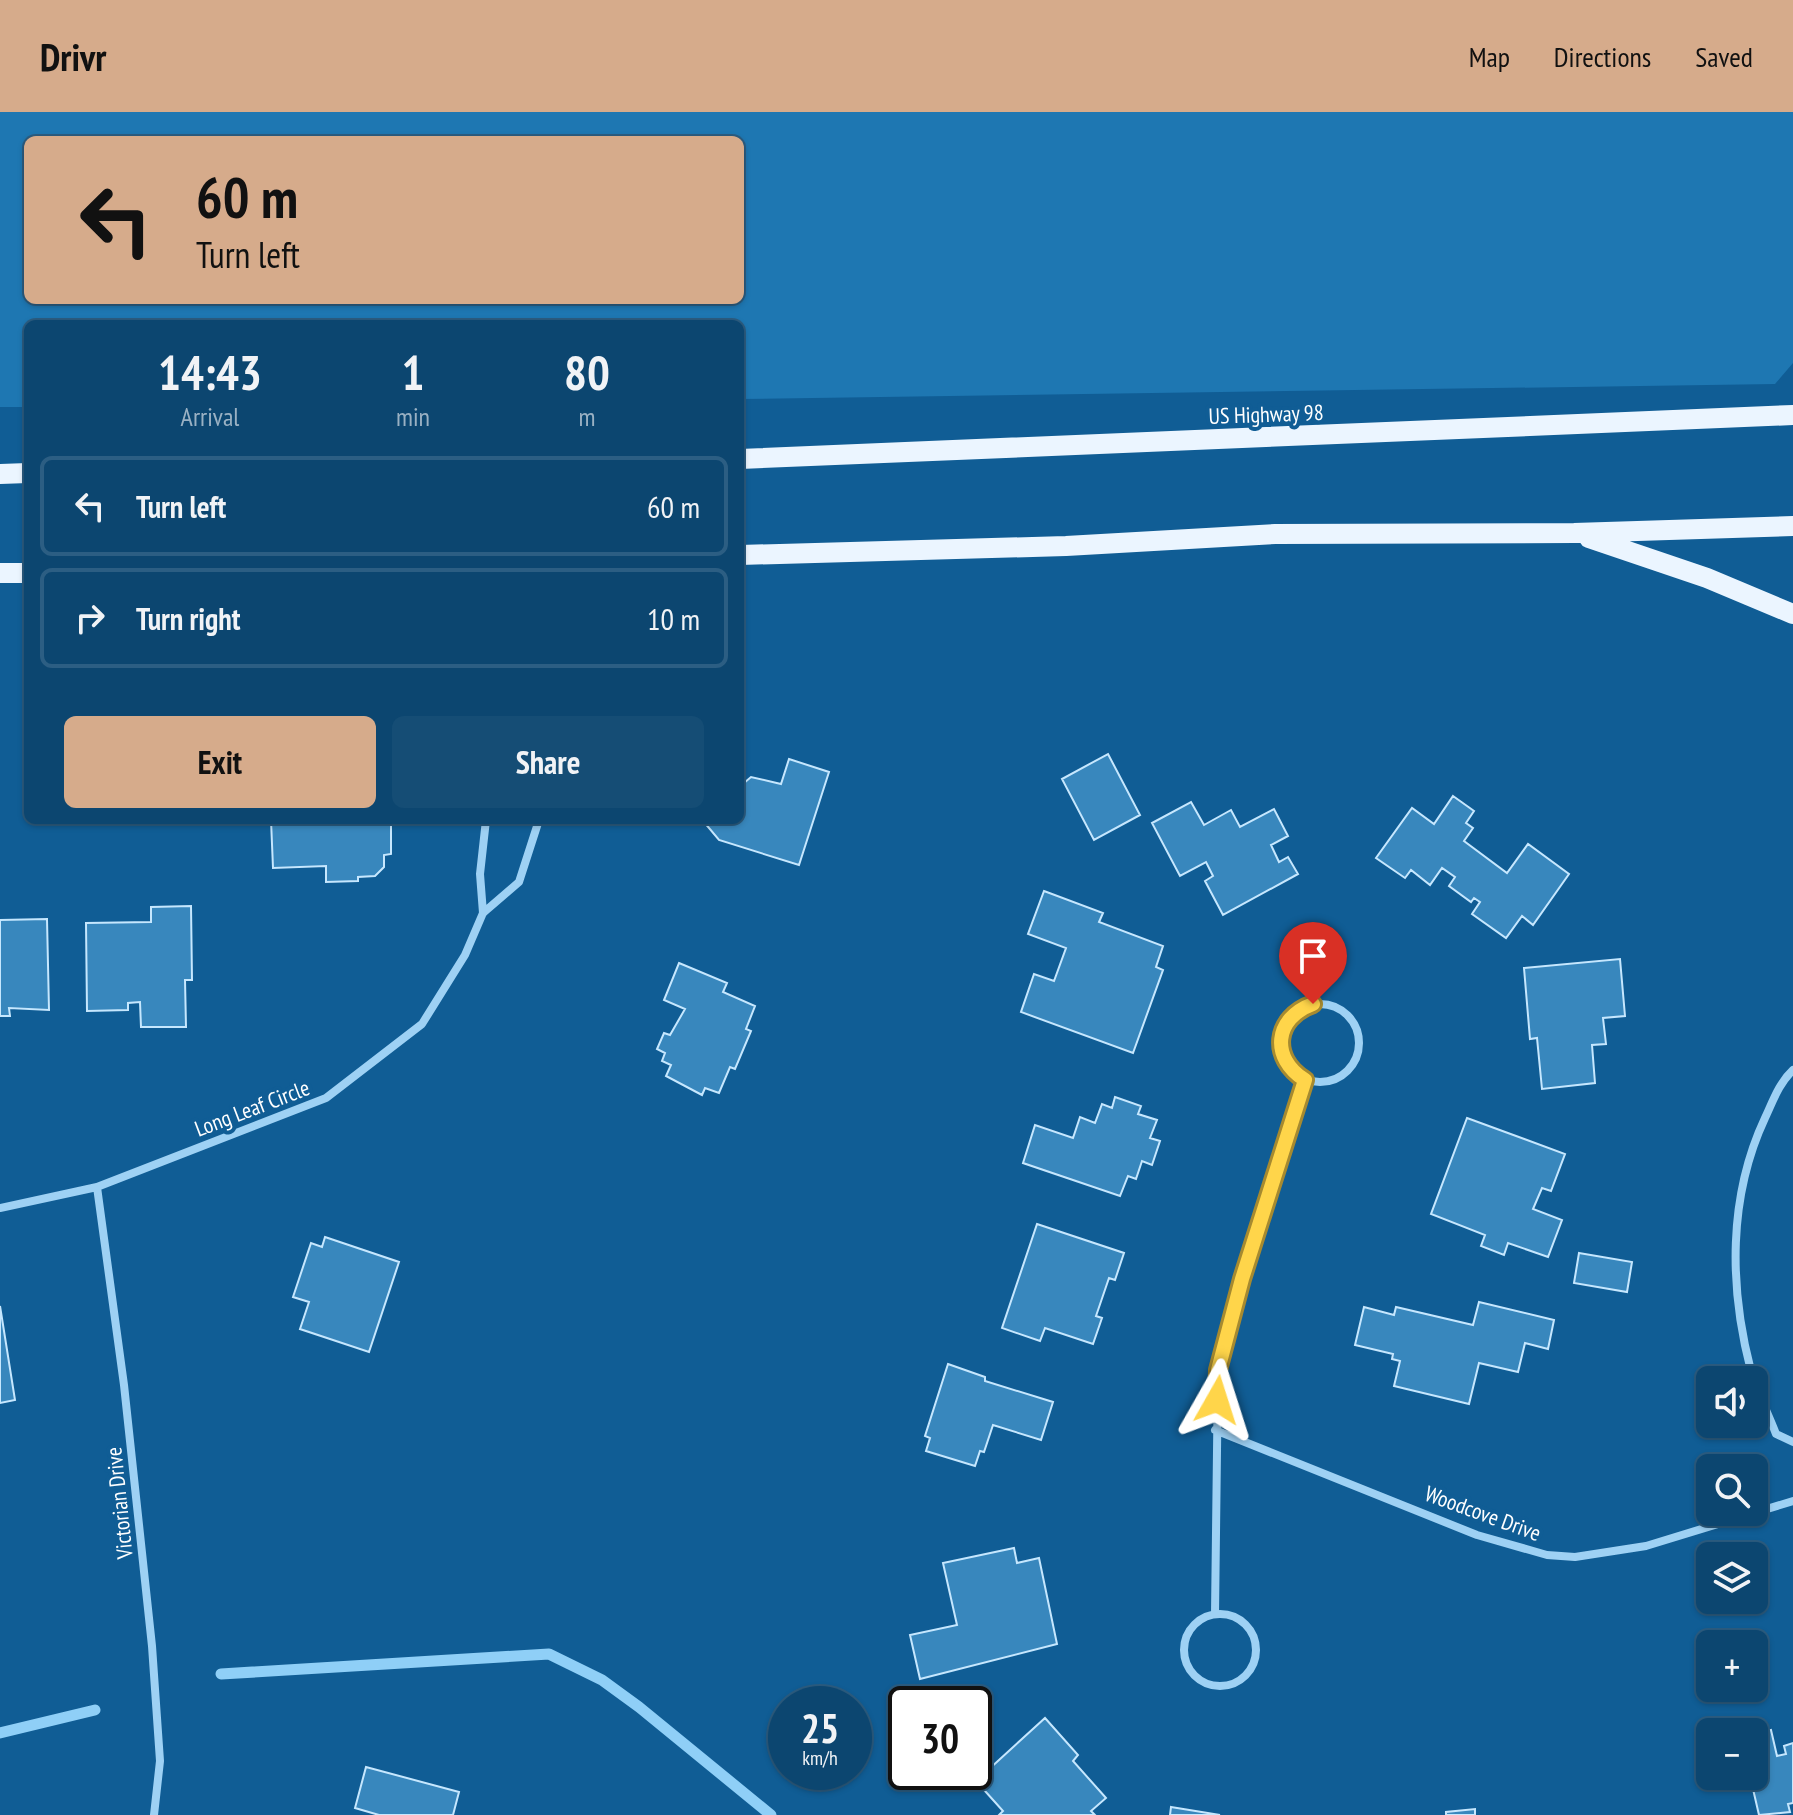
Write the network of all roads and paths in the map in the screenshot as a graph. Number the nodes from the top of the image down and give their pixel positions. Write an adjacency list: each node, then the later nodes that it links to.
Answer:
1 (1793, 415): 2 (main road, US Highway 98)
2 (744, 459)
3 (24, 473): 4 (main road)
4 (0, 474)
5 (1793, 526): 6 (main road)
6 (1574, 533): 7 (main road); 10 (main road)
7 (744, 555)
8 (0, 573): 9 (main road)
9 (24, 573)
10 (1793, 614)
11 (486, 824): 13 (street, Long Leaf Circle)
12 (538, 824): 13 (street, Long Leaf Circle)
13 (483, 913): 16 (street, Long Leaf Circle)
14 (1793, 1070): 19 (street)
15 (1305, 1080): 15 (street); 18 (street)
16 (97, 1187): 17 (street, Long Leaf Circle); 22 (street, Victorian Drive)
17 (0, 1208)
18 (1215, 1430): 20 (street, Woodcove Drive); 21 (street)
19 (1793, 1442)
20 (1793, 1501)
21 (1215, 1614): 21 (street)
22 (154, 1815)

